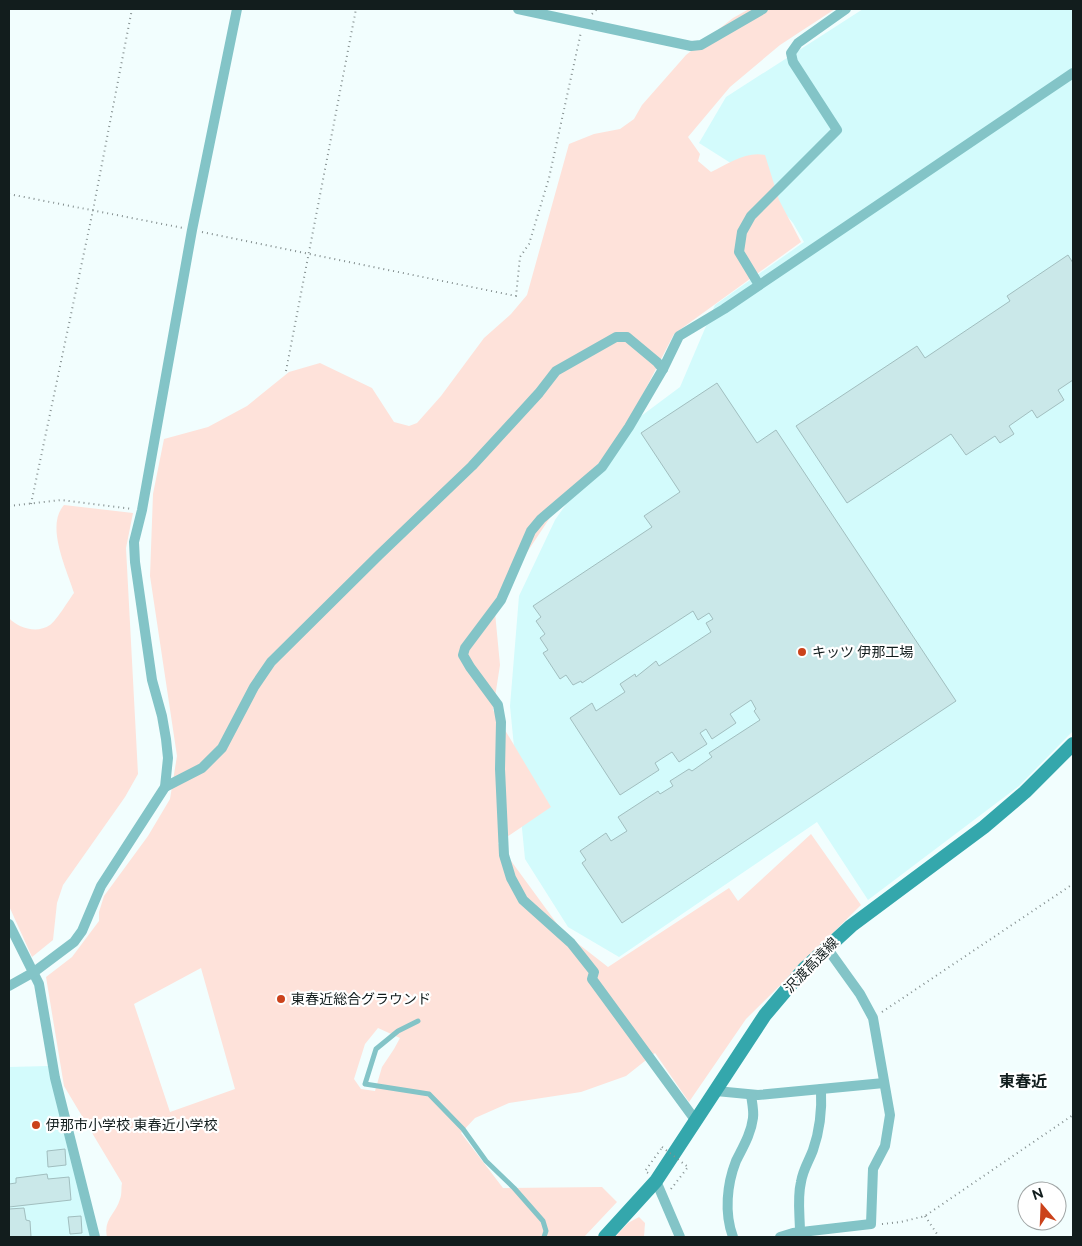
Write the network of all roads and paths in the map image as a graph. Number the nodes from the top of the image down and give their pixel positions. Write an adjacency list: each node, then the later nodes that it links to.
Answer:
1 (132, 9): 11 (path)
2 (237, 9): 12 (street)
3 (356, 9): 13 (path)
4 (518, 9): 8 (street)
5 (597, 9): 8 (path)
6 (763, 9): 8 (street)
7 (846, 9): 14 (street)
8 (583, 23): 13 (path)
9 (1073, 73): 14 (street)
10 (9, 194): 11 (path)
11 (93, 210): 12 (path); 17 (path)
12 (192, 230): 13 (path); 19 (street)
13 (309, 254): 16 (path)
14 (759, 285): 15 (street)
15 (663, 369): 21 (street); 34 (street)
16 (286, 370)
17 (31, 504): 18 (path); 19 (path)
18 (9, 506)
19 (142, 510): 21 (street)
20 (1073, 744): 24 (main road, 沢渡高遠線)
21 (165, 787): 25 (street)
22 (1073, 884): 27 (path)
23 (9, 924): 25 (street)
24 (827, 948): 27 (street); 31 (main road, 沢渡高遠線)
25 (34, 972): 26 (street); 44 (street)
26 (9, 986)
27 (874, 1018): 29 (street)
28 (418, 1021): 45 (lane)
29 (884, 1083): 30 (street); 42 (street)
30 (821, 1089): 32 (street); 43 (street)
31 (716, 1091): 32 (street); 34 (main road, 沢渡高遠線)
32 (752, 1094): 48 (street)
33 (1073, 1115): 41 (path)
34 (696, 1121): 38 (main road, 沢渡高遠線)
35 (684, 1159): 36 (path)
36 (679, 1167)
37 (645, 1170): 39 (path, bridge)
38 (662, 1184): 40 (path); 46 (main road, 沢渡高遠線); 47 (street)
39 (671, 1188)
40 (669, 1192)
41 (924, 1216): 42 (path); 50 (path)
42 (871, 1224): 43 (street)
43 (801, 1235): 49 (street)
44 (95, 1237)
45 (544, 1237)
46 (604, 1237)
47 (680, 1237)
48 (733, 1237)
49 (780, 1237)
50 (939, 1237)

